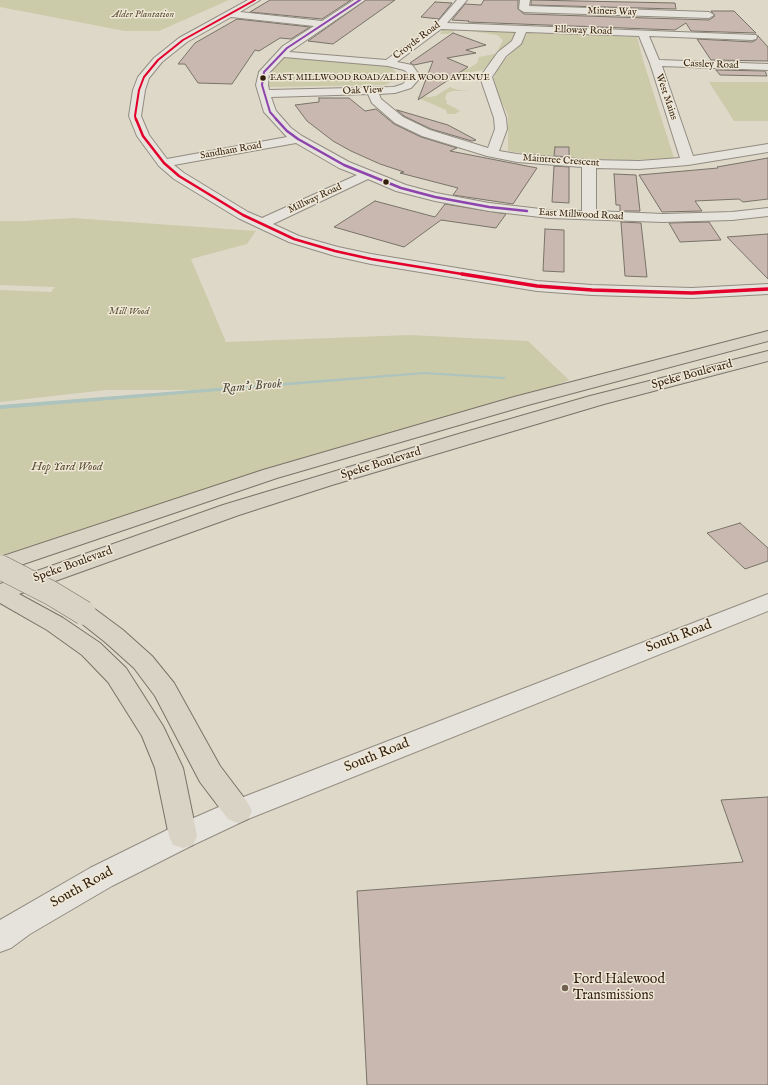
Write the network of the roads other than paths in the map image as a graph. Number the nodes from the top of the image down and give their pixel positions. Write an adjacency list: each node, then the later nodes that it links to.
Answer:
1 (255, 0): 6 (street)
2 (360, 0): 8 (street, East Millwood Road)
3 (462, 0): 9 (street, Croyde Road)
4 (525, 0): 7 (street, Miners Way)
5 (703, 5): 7 (street)
6 (229, 14): 8 (street); 24 (street)
7 (714, 20): 12 (street)
8 (324, 24): 14 (street, East Millwood Road)
9 (440, 26): 10 (street, Elloway Road); 15 (street, Croyde Road)
10 (522, 29): 11 (street, Elloway Road); 22 (street)
11 (643, 33): 12 (street, Elloway Road); 16 (street, West Mains)
12 (726, 36): 13 (street, Elloway Road)
13 (752, 37)
14 (280, 54): 15 (street, Oak View); 19 (street, East Millwood Road)
15 (388, 63): 18 (street, Oak View)
16 (655, 63): 17 (street, Cassley Road); 23 (street, West Mains)
17 (768, 67)
18 (372, 91): 19 (street, Oak View); 22 (street, Maintree Crescent)
19 (264, 94): 20 (street, East Millwood Road)
20 (298, 139): 24 (street, Sandham Road); 26 (street, East Millwood Road)
21 (768, 148): 23 (street, Maintree Crescent)
22 (492, 153): 25 (street, Maintree Crescent)
23 (688, 161): 25 (street, Maintree Crescent)
24 (164, 163): 29 (street)
25 (589, 164): 28 (street)
26 (367, 175): 28 (street, East Millwood Road); 29 (street, Millway Road)
27 (768, 212): 28 (street, East Millwood Road)
28 (589, 216)
29 (264, 223): 30 (street)
30 (768, 289)
31 (768, 336): 33 (highway, Speke Boulevard)
32 (768, 356): 34 (highway, Speke Boulevard)
33 (0, 566): 36 (highway, bridge)
34 (0, 592): 37 (highway)
35 (768, 602): 36 (street, South Road)
36 (238, 811): 37 (street, South Road)
37 (183, 836): 38 (street, South Road)
38 (0, 938)

